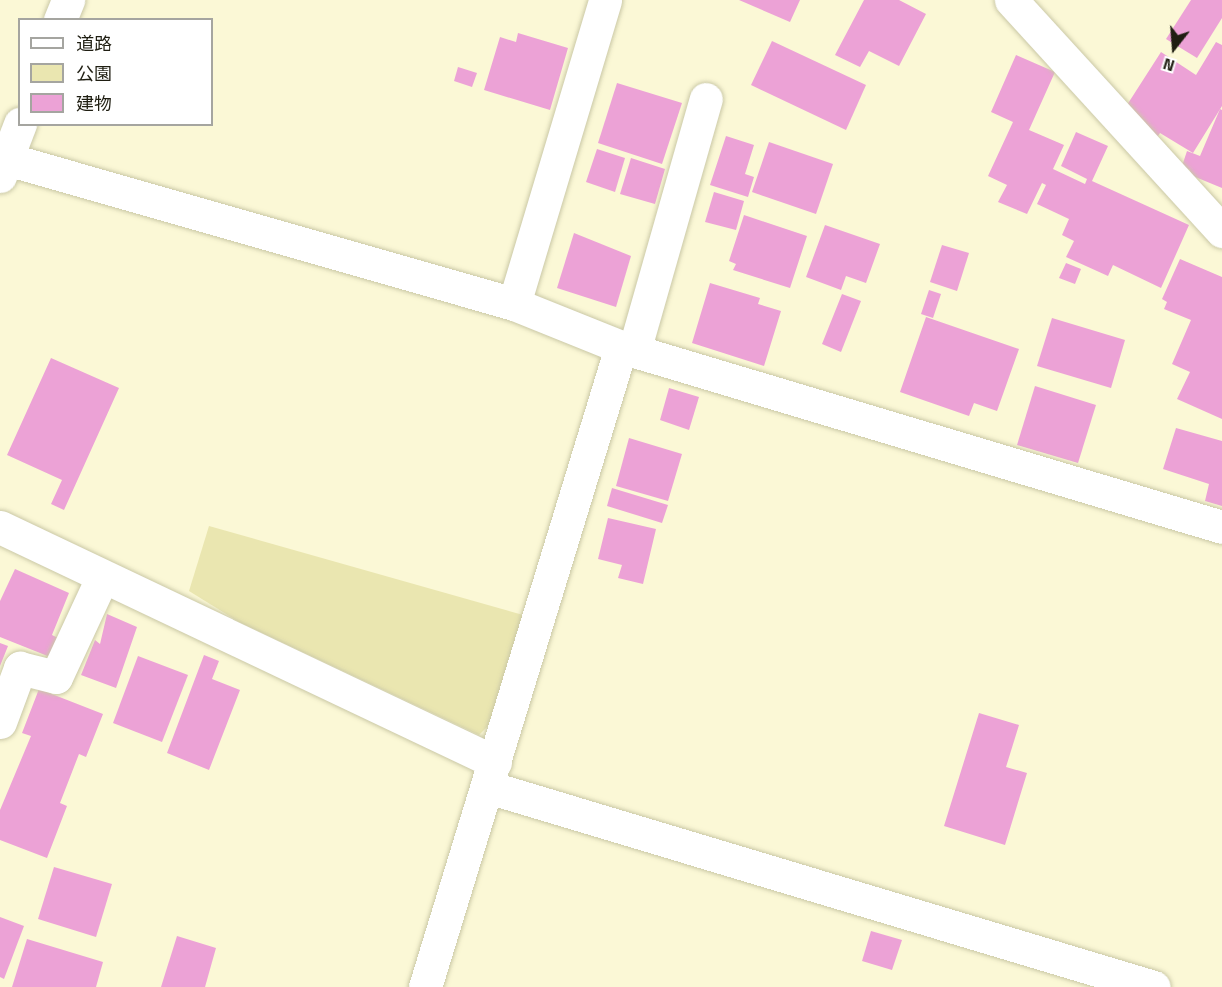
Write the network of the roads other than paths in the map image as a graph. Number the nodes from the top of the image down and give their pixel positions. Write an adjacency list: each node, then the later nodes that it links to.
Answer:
1 (68, 0): 4 (street)
2 (605, 0): 9 (street)
3 (1011, 0): 8 (street)
4 (61, 18)
5 (706, 99): 10 (street)
6 (19, 126): 7 (street)
7 (2, 164): 9 (street)
8 (1222, 231)
9 (514, 304): 10 (street)
10 (627, 349): 12 (street); 15 (street)
11 (0, 527): 13 (street)
12 (1222, 527)
13 (102, 578): 14 (street); 15 (street)
14 (0, 722)
15 (491, 774): 16 (street); 17 (street)
16 (426, 987)
17 (1154, 987)

